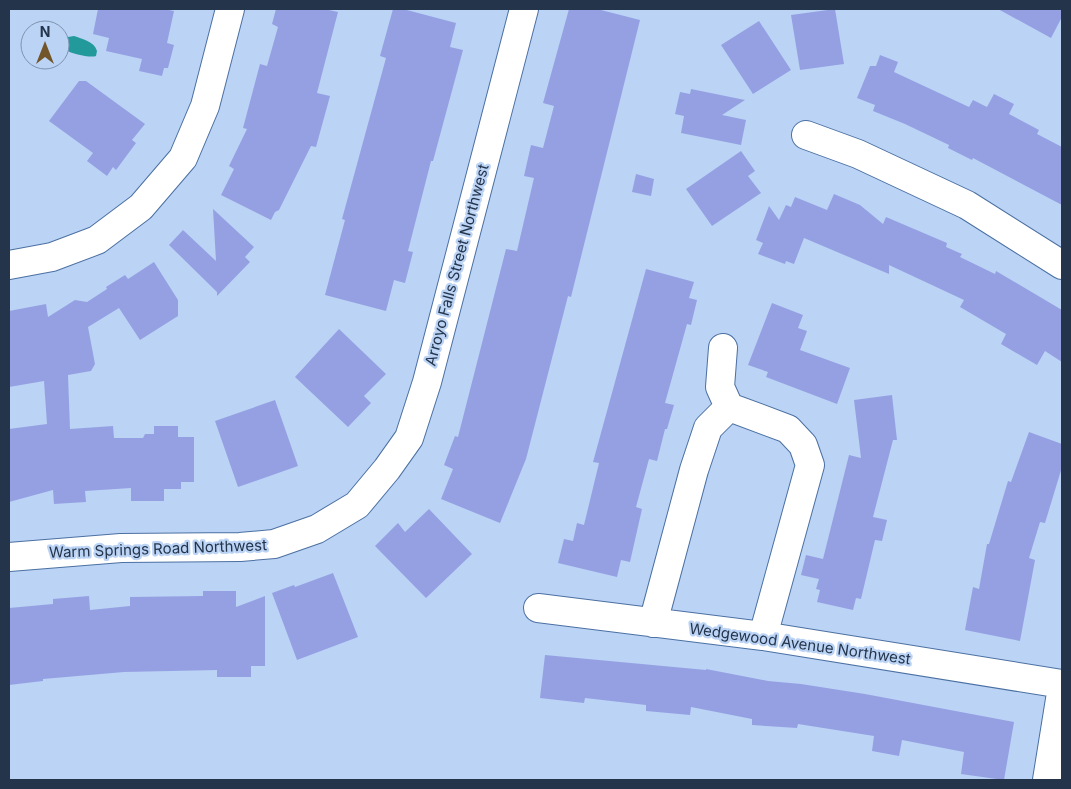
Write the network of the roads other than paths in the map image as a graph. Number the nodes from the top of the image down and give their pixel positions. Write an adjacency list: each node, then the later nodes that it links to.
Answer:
1 (230, 9): 4 (street)
2 (524, 9): 8 (street, Arroyo Falls Street Northwest)
3 (806, 135): 5 (street)
4 (9, 265)
5 (1062, 265)
6 (723, 348): 7 (street)
7 (729, 407): 11 (street); 12 (street)
8 (357, 505): 9 (street, Warm Springs Road Northwest)
9 (9, 557)
10 (538, 608): 11 (street, Wedgewood Avenue Northwest)
11 (653, 623): 12 (street, Wedgewood Avenue Northwest)
12 (763, 636): 13 (street, Wedgewood Avenue Northwest)
13 (1062, 686): 14 (street)
14 (1047, 780)

